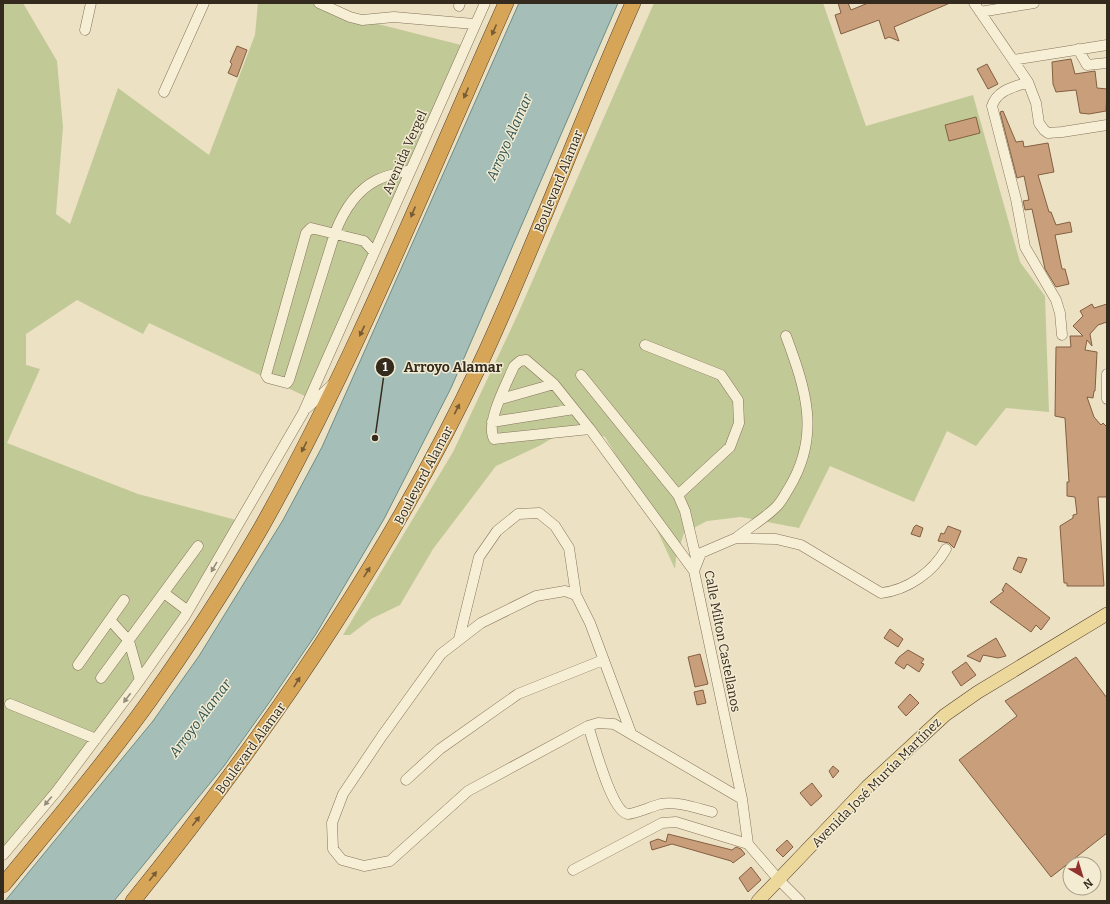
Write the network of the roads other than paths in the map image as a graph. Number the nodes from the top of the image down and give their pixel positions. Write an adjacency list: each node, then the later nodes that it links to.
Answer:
1 (91, 3): 11 (street)
2 (204, 3): 17 (street)
3 (319, 3): 10 (street)
4 (485, 3): 10 (street, Avenida Vergel)
5 (506, 3): 27 (highway, one-way to 27)
6 (633, 3): 64 (highway, Boulevard Alamar, one-way to 6)
7 (974, 3): 9 (street)
8 (1034, 3): 9 (street)
9 (980, 12): 14 (street)
10 (474, 24): 19 (street, Avenida Vergel)
11 (86, 30)
12 (1107, 45): 13 (street)
13 (1078, 49): 14 (street); 15 (street)
14 (1013, 60): 16 (street)
15 (1107, 63)
16 (1028, 82): 18 (street); 22 (street)
17 (164, 92)
18 (1107, 125)
19 (410, 170): 20 (street); 21 (street, Avenida Vergel)
20 (335, 233): 20 (street); 21 (street)
21 (374, 252): 32 (street, Avenida Vergel)
22 (1062, 335)
23 (786, 336): 36 (street)
24 (645, 346): 35 (street)
25 (1107, 374): 30 (street)
26 (581, 375): 35 (street)
27 (341, 377): 32 (street); 63 (highway, one-way to 63)
28 (554, 384): 29 (street); 29 (street); 31 (street)
29 (501, 398): 33 (street)
30 (1107, 399)
31 (574, 409): 33 (street); 34 (street)
32 (303, 413): 43 (street, one-way to 43)
33 (492, 422): 34 (street)
34 (590, 429): 39 (street)
35 (678, 495): 39 (street)
36 (736, 538): 38 (street, Calle Milton Castellanos); 39 (street, Calle Milton Castellanos)
37 (198, 546): 40 (street)
38 (946, 549)
39 (696, 567): 57 (street, Calle Milton Castellanos)
40 (164, 593): 43 (street); 47 (street)
41 (576, 595): 46 (street); 46 (street); 48 (street)
42 (124, 600): 45 (street)
43 (188, 611): 51 (street)
44 (1107, 614): 62 (main road, Avenida José Murúa Martínez)
45 (110, 620): 47 (street); 49 (street)
46 (459, 639): 53 (street)
47 (129, 641): 50 (street); 51 (street)
48 (603, 660): 54 (street); 56 (street)
49 (78, 665)
50 (101, 678)
51 (140, 680): 55 (street, one-way to 55)
52 (10, 704): 55 (street)
53 (588, 726): 54 (street); 58 (street)
54 (631, 733): 57 (street)
55 (96, 739): 60 (street, one-way to 60)
56 (406, 780)
57 (742, 799): 59 (street, Calle Milton Castellanos)
58 (712, 812)
59 (748, 844): 61 (street); 62 (street)
60 (3, 855)
61 (573, 870)
62 (779, 880): 65 (main road, Avenida José Murúa Martínez); 66 (street)
63 (3, 885)
64 (133, 901)
65 (758, 901)
66 (800, 901)

